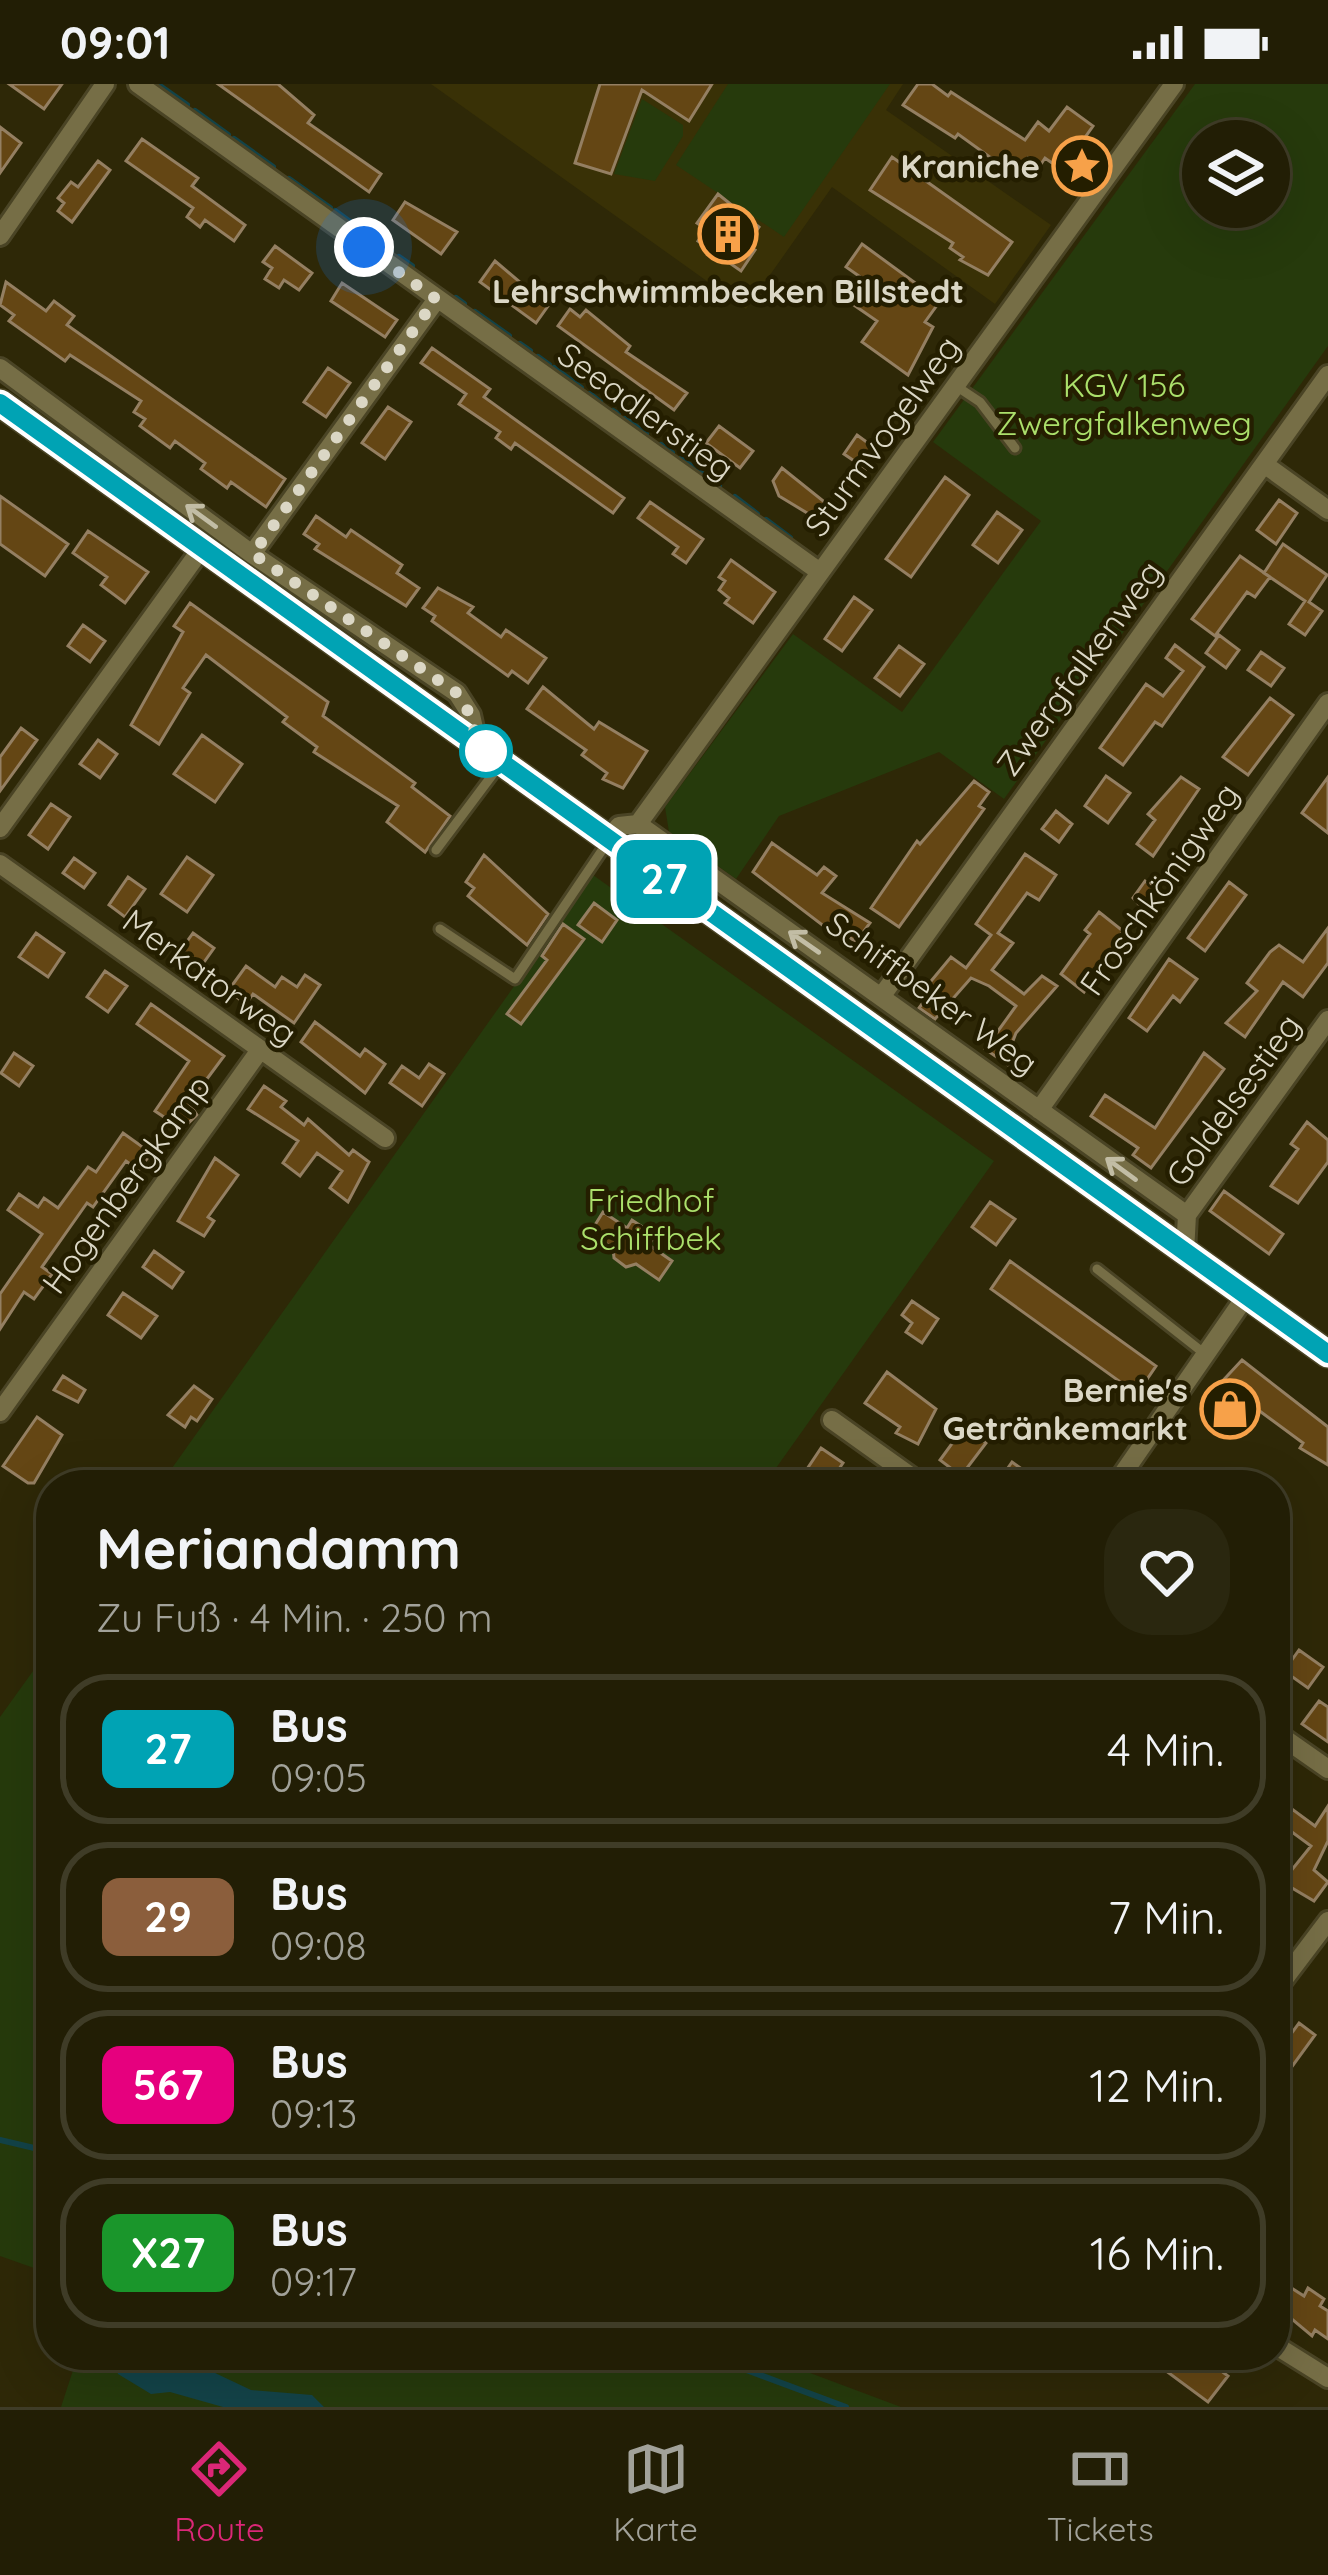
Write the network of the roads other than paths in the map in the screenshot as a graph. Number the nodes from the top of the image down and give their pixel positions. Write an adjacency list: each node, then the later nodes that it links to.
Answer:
1 (105, 84): 4 (street)
2 (138, 84): 5 (street, Seeadlerstieg)
3 (1174, 84): 8 (street, Sturmvogelweg)
4 (0, 236)
5 (436, 299): 14 (street); 15 (street, Seeadlerstieg)
6 (0, 368): 14 (street, one-way to 6)
7 (1328, 375): 11 (street, Zwergfalkenweg)
8 (956, 386): 10 (lane); 15 (street, Sturmvogelweg)
9 (0, 403): 13 (main road, Schiffbeker Weg)
10 (1015, 448)
11 (1264, 464): 12 (street); 25 (street, Zwergfalkenweg)
12 (1328, 509)
13 (202, 548): 17 (main road, Schiffbeker Weg); 20 (street)
14 (253, 554): 17 (street)
15 (820, 572): 19 (street, Sturmvogelweg)
16 (1328, 703): 28 (street, Froschkönigweg)
17 (478, 746): 18 (main road, Schiffbeker Weg)
18 (502, 762): 21 (main road, Schiffbeker Weg); 22 (lane)
19 (638, 824): 21 (street); 25 (street, Schiffbeker Weg, one-way to 19)
20 (0, 828)
21 (609, 840): 24 (lane); 31 (main road, Schiffbeker Weg)
22 (436, 850)
23 (0, 864): 27 (street, Merkatorweg)
24 (440, 929)
25 (881, 997): 28 (street, Schiffbeker Weg)
26 (1328, 1020): 30 (street, Goldelsestieg)
27 (260, 1050): 29 (street, Merkatorweg); 36 (street, Hogenbergkamp)
28 (1039, 1110): 30 (street, Schiffbeker Weg, one-way to 28)
29 (385, 1138)
30 (1186, 1215): 31 (street)
31 (1185, 1252): 33 (main road, Schiffbeker Weg)
32 (1097, 1268): 35 (lane)
33 (1246, 1296): 34 (main road, Schiffbeker Weg); 35 (street)
34 (1321, 1343)
35 (1205, 1354): 39 (street)
36 (0, 1412)
37 (832, 1420): 38 (street)
38 (902, 1470)
39 (1125, 1470)
40 (1290, 1742): 41 (street)
41 (1328, 1769)
42 (1328, 1922): 43 (street)
43 (1290, 1971)
44 (1290, 2354): 45 (street)
45 (1328, 2378)

